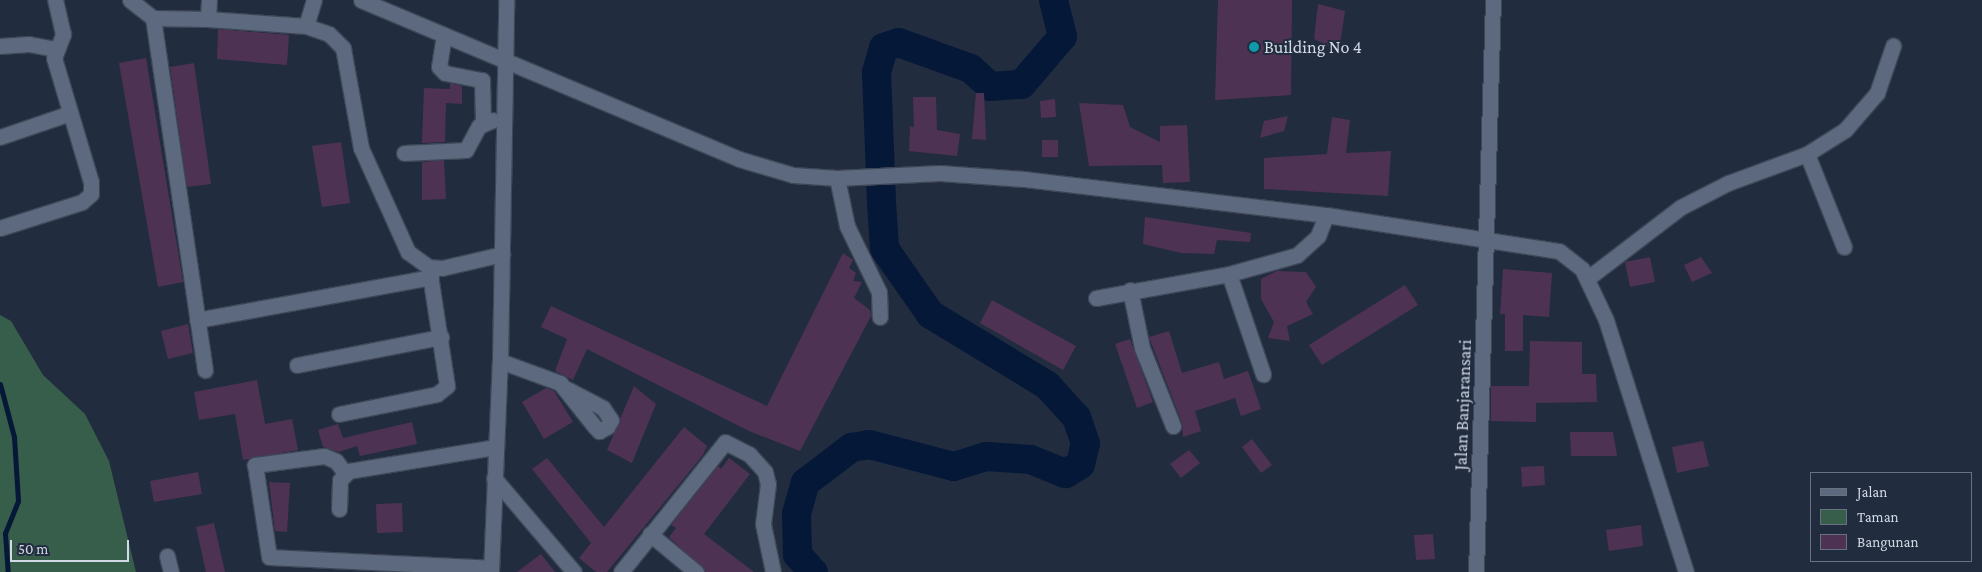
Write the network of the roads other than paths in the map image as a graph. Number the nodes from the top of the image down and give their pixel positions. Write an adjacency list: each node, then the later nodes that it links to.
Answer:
1 (55, 0): 14 (street)
2 (130, 0): 8 (street)
3 (210, 0): 9 (street)
4 (314, 0): 10 (street)
5 (361, 0): 11 (street)
6 (506, 0): 15 (street)
7 (1493, 0): 25 (street, Jalan Banjaransari)
8 (153, 18): 9 (street); 34 (street)
9 (208, 19): 10 (street)
10 (306, 26): 28 (street)
11 (444, 34): 15 (street); 18 (street)
12 (0, 46): 14 (street)
13 (1893, 46): 21 (street)
14 (54, 50): 16 (street)
15 (502, 58): 17 (street); 22 (street)
16 (70, 112): 19 (street); 24 (street)
17 (504, 120): 18 (street); 27 (street)
18 (483, 122): 20 (street)
19 (0, 137)
20 (404, 153)
21 (1807, 154): 26 (street); 30 (street)
22 (837, 178): 23 (street); 33 (street)
23 (1326, 215): 25 (street); 29 (street)
24 (0, 228)
25 (1488, 238): 30 (street); 55 (street, Jalan Banjaransari)
26 (1844, 247)
27 (502, 254): 28 (street); 36 (street)
28 (430, 272): 34 (street); 35 (street)
29 (1229, 274): 31 (street); 39 (street)
30 (1588, 278): 56 (street)
31 (1130, 290): 32 (street); 42 (street)
32 (1096, 298)
33 (880, 317)
34 (197, 320): 38 (street)
35 (441, 337): 37 (street); 41 (street)
36 (500, 361): 40 (street); 43 (street)
37 (297, 365)
38 (205, 370)
39 (1263, 374)
40 (567, 389)
41 (339, 414)
42 (1173, 426)
43 (495, 447): 44 (street); 45 (street)
44 (345, 473): 46 (street); 49 (street)
45 (494, 478): 49 (street); 51 (street)
46 (339, 510)
47 (650, 534): 52 (street); 53 (street); 54 (street)
48 (168, 556): 50 (street)
49 (491, 570)
50 (171, 572)
51 (574, 572)
52 (621, 572)
53 (696, 572)
54 (773, 572)
55 (1476, 572)
56 (1686, 572)

